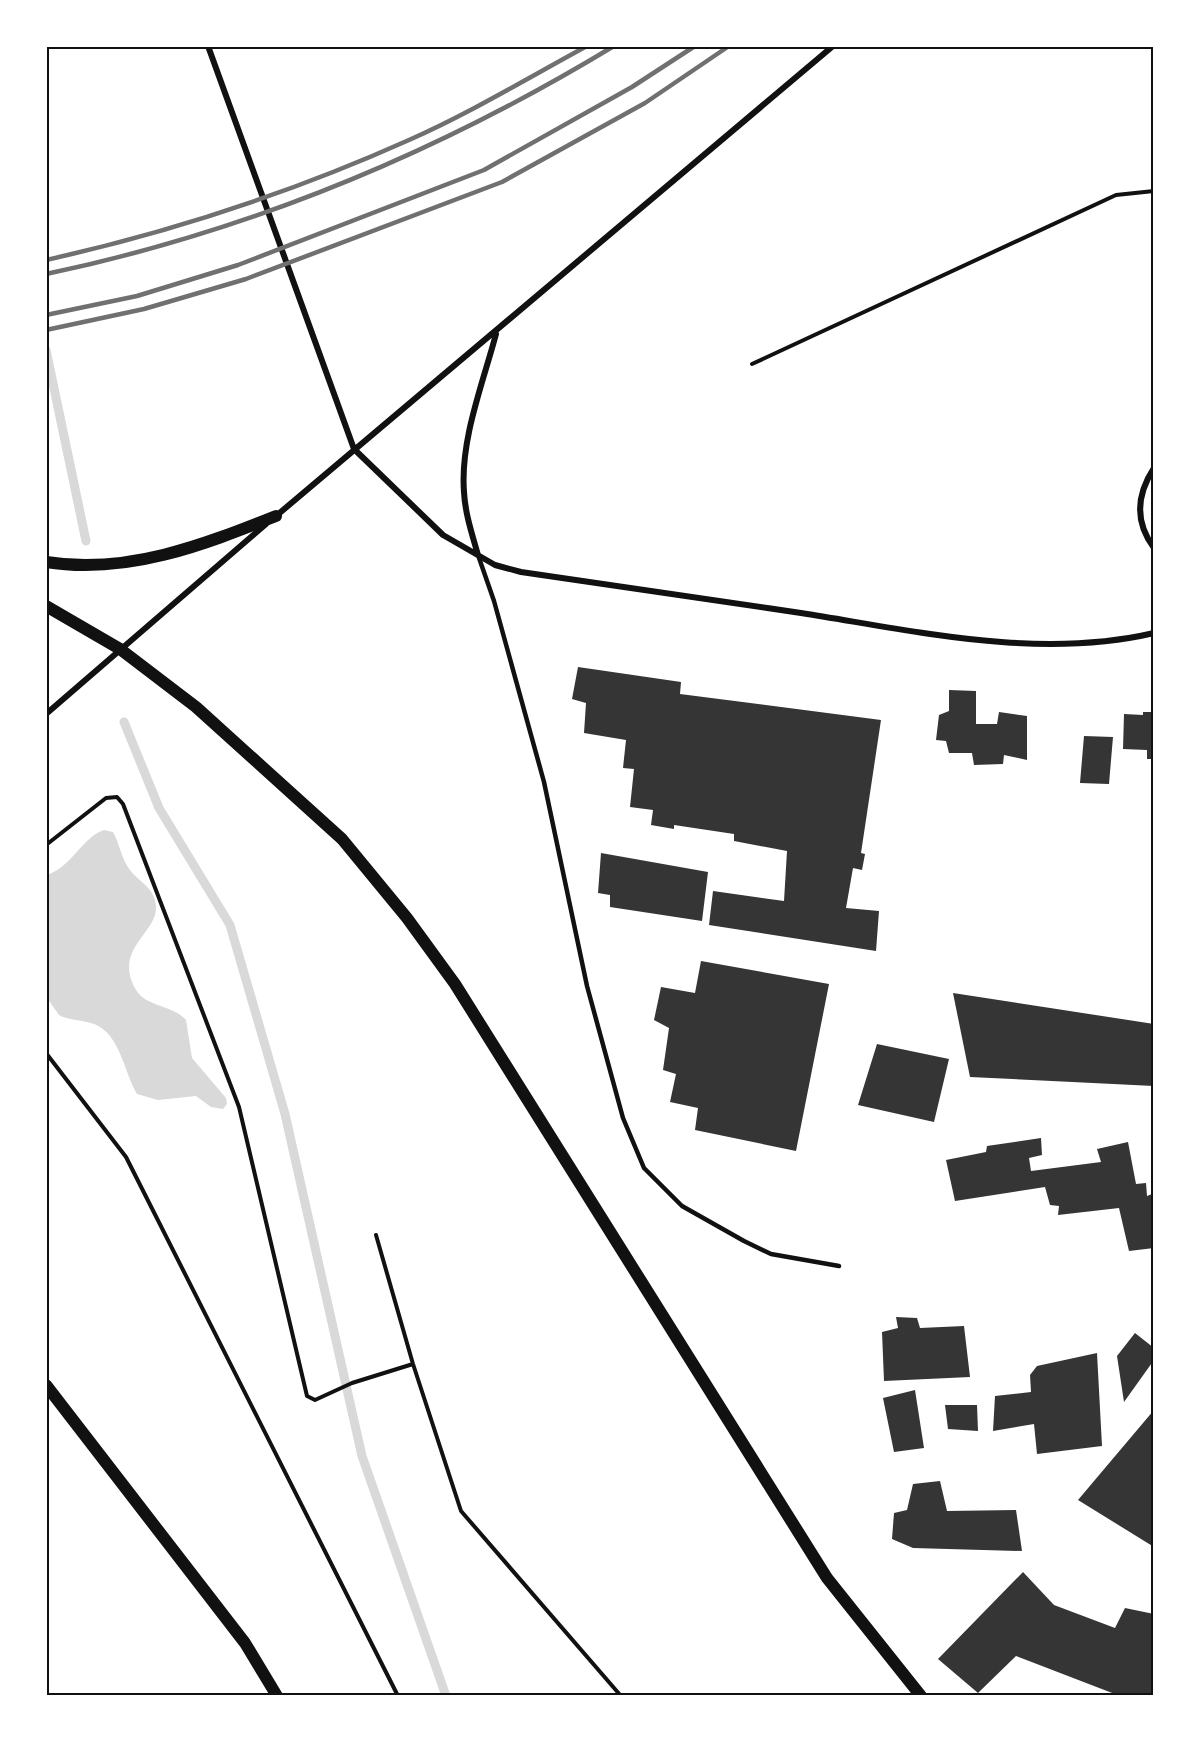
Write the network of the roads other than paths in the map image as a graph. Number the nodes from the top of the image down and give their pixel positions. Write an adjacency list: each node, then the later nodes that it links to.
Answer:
1 (208, 46): 4 (street)
2 (833, 46): 3 (street)
3 (496, 333): 4 (street); 8 (street)
4 (354, 449): 6 (street); 8 (street)
5 (1154, 468): 7 (street)
6 (276, 516): 9 (main road); 12 (street)
7 (1154, 548)
8 (478, 555): 11 (street); 14 (lane)
9 (46, 562)
10 (46, 606): 12 (main road)
11 (1154, 633)
12 (120, 649): 13 (street); 17 (main road)
13 (46, 714)
14 (838, 1266)
15 (46, 1385): 16 (main road)
16 (277, 1695)
17 (921, 1695)

